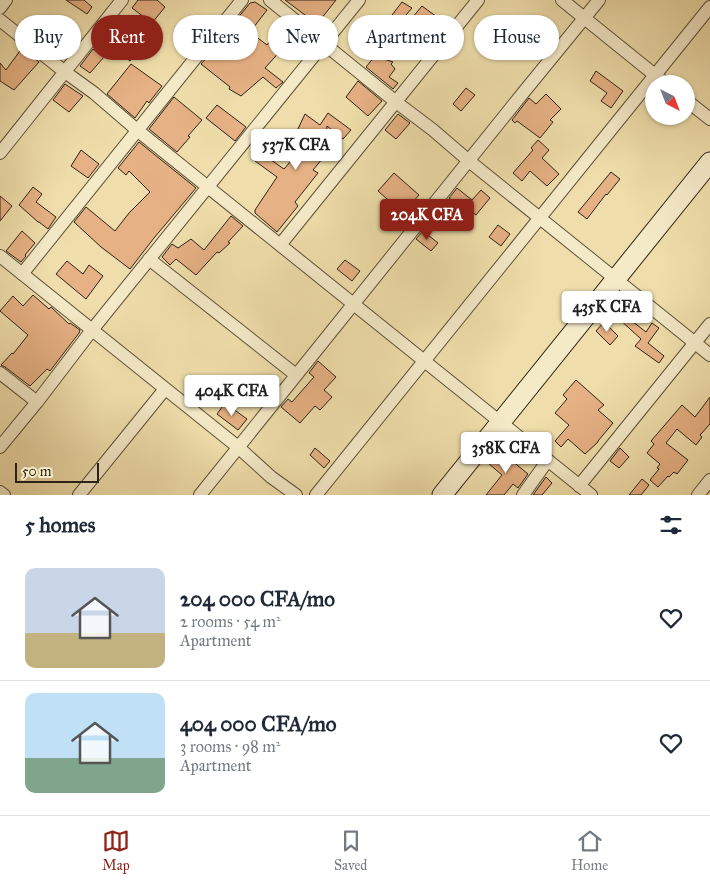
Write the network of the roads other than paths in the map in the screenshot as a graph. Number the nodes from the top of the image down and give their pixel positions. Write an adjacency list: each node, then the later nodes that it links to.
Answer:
1 (6, 0): 10 (street)
2 (122, 0): 17 (street)
3 (242, 0): 23 (street)
4 (270, 0): 11 (street)
5 (359, 0): 14 (street)
6 (478, 0): 20 (street)
7 (562, 0): 12 (street)
8 (599, 0): 12 (street)
9 (710, 7): 18 (street)
10 (0, 8)
11 (289, 15)
12 (584, 18): 18 (street); 25 (street)
13 (0, 20): 17 (street)
14 (338, 26)
15 (338, 54): 20 (street)
16 (310, 60): 27 (street)
17 (65, 72): 23 (street); 24 (street)
18 (655, 75)
19 (645, 87): 28 (street)
20 (396, 102): 25 (street); 29 (street)
21 (695, 107): 22 (street)
22 (710, 119)
23 (137, 130): 27 (street); 32 (street)
24 (0, 153)
25 (470, 161): 28 (street); 34 (street)
26 (710, 162): 33 (street)
27 (208, 187): 29 (street); 31 (street)
28 (540, 218): 33 (street); 39 (street)
29 (280, 246): 34 (street)
30 (0, 256): 32 (street)
31 (149, 259): 36 (street); 41 (street)
32 (22, 274): 36 (street)
33 (616, 279): 37 (street); 44 (street)
34 (354, 304): 39 (street); 41 (street)
35 (710, 324): 37 (street)
36 (92, 330): 42 (street); 43 (street)
37 (695, 342): 38 (street); 49 (street)
38 (710, 354)
39 (424, 361): 44 (street); 55 (street)
40 (0, 373): 43 (street)
41 (296, 375): 46 (street)
42 (165, 389): 46 (street); 52 (street)
43 (37, 402): 45 (street)
44 (501, 423): 47 (street); 56 (street)
45 (0, 447)
46 (238, 447): 53 (street); 54 (street)
47 (548, 460): 49 (street); 57 (street)
48 (710, 480): 59 (street)
49 (579, 486): 58 (street)
50 (0, 492): 51 (street)
51 (4, 495)
52 (79, 495)
53 (200, 495)
54 (296, 495)
55 (316, 495)
56 (442, 495)
57 (523, 495)
58 (591, 495)
59 (698, 495)

